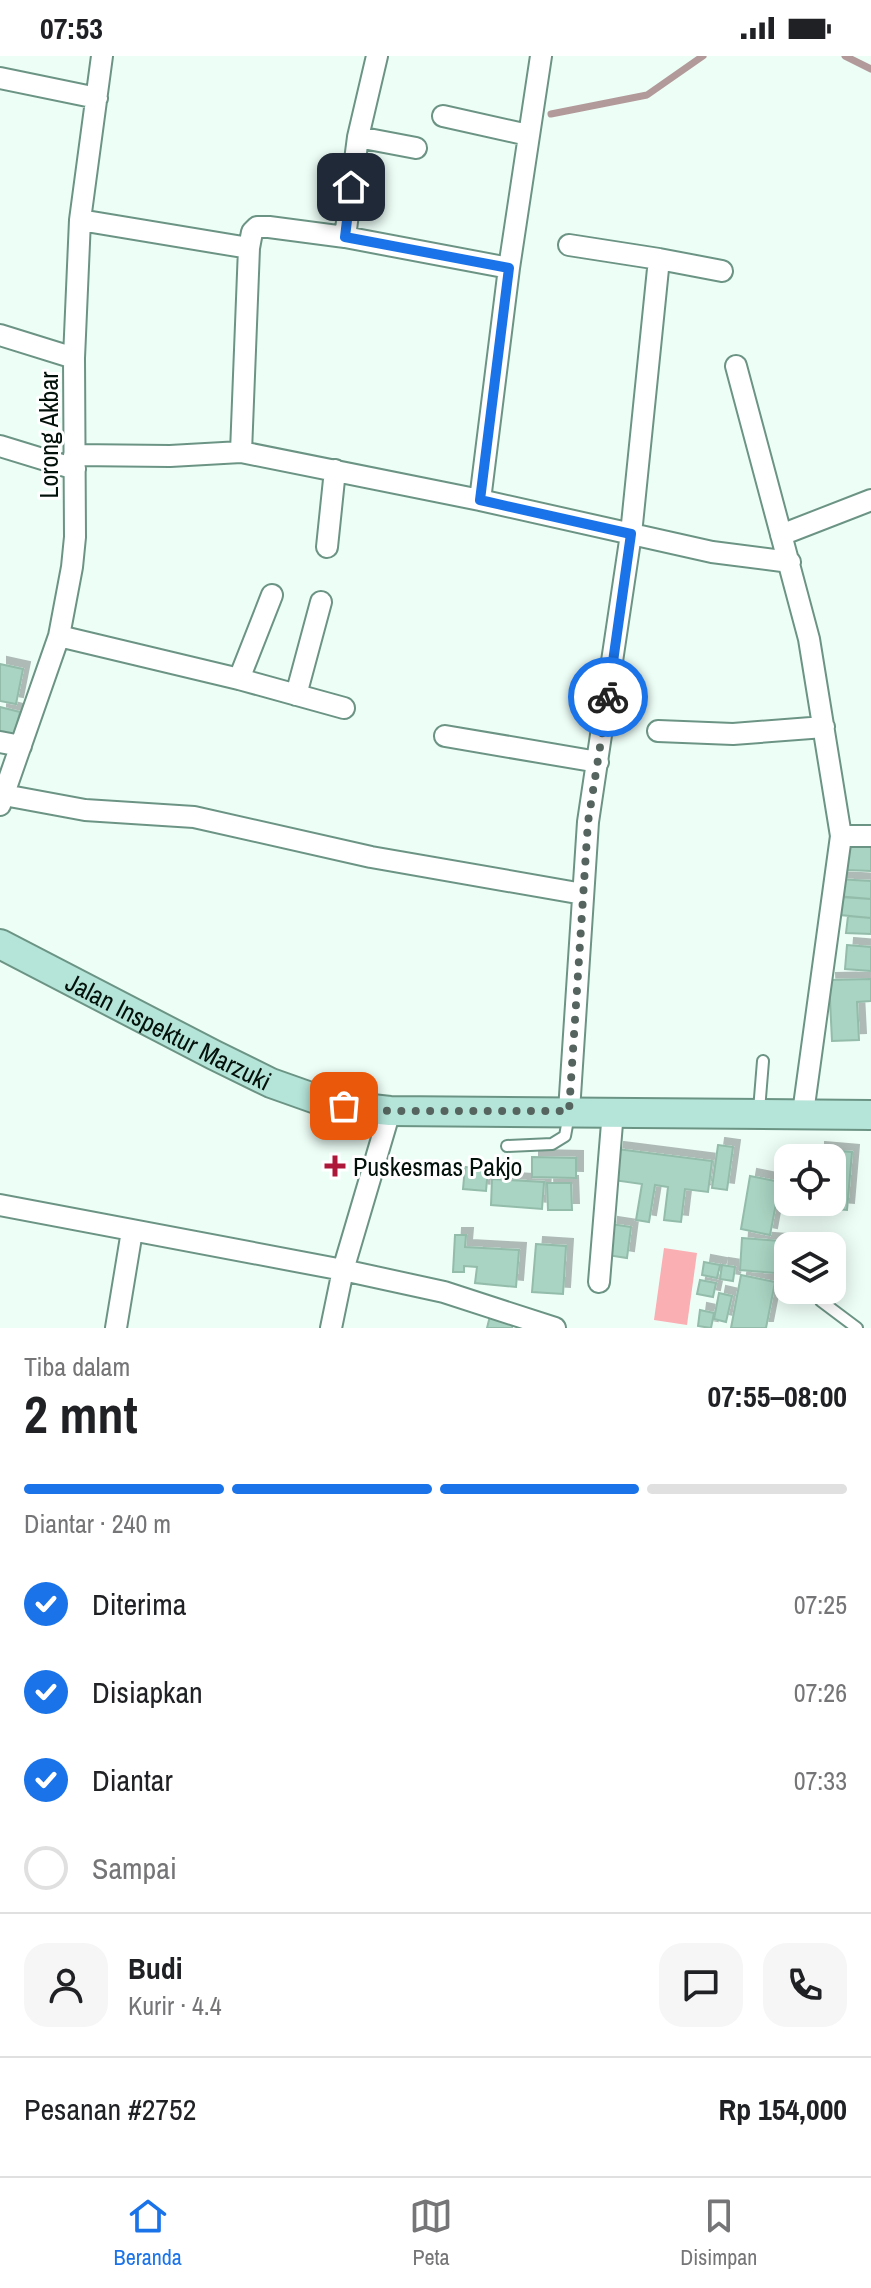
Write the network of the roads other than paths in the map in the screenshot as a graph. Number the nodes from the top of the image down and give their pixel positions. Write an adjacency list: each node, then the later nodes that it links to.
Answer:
1 (102, 56): 5 (street, Lorong Akbar)
2 (377, 56): 8 (street)
3 (541, 56): 7 (street)
4 (0, 78): 5 (street)
5 (97, 98): 10 (street, Lorong Akbar)
6 (443, 116): 7 (street)
7 (528, 135): 15 (street)
8 (358, 137): 9 (street); 11 (street)
9 (416, 148)
10 (80, 220): 13 (street); 18 (street, Lorong Akbar)
11 (345, 237): 13 (street); 15 (street)
12 (569, 245): 14 (street)
13 (249, 248): 21 (street)
14 (659, 259): 16 (street); 26 (street)
15 (509, 268): 24 (street)
16 (722, 271)
17 (0, 335): 18 (street)
18 (74, 358): 22 (street, Lorong Akbar)
19 (736, 366): 27 (street)
20 (0, 446): 22 (street)
21 (241, 452): 22 (street); 23 (street)
22 (74, 462): 32 (street, Lorong Akbar)
23 (335, 470): 24 (street); 28 (street)
24 (480, 500): 26 (street)
25 (871, 500): 27 (street)
26 (631, 534): 29 (street); 41 (street)
27 (781, 535): 29 (street)
28 (327, 547)
29 (790, 562): 36 (street)
30 (272, 595): 33 (street)
31 (321, 602): 34 (street)
32 (59, 636): 33 (street); 40 (street, Lorong Akbar)
33 (239, 679): 34 (street)
34 (296, 695): 35 (street)
35 (344, 708)
36 (824, 727): 37 (street); 43 (street)
37 (658, 731)
38 (445, 736): 41 (street)
39 (0, 742): 40 (street)
40 (21, 746): 42 (street, Lorong Akbar)
41 (598, 762): 45 (street)
42 (2, 800): 45 (street)
43 (841, 836): 44 (street); 52 (street)
44 (871, 836)
45 (583, 894): 49 (street)
46 (0, 944): 48 (street, Jalan Inspektur Marzuki)
47 (763, 1061): 51 (lane)
48 (390, 1111): 49 (street, Jalan Inspektur Marzuki); 57 (street)
49 (569, 1111): 50 (street, Jalan Inspektur Marzuki); 54 (lane)
50 (613, 1111): 51 (street, Jalan Inspektur Marzuki); 58 (street)
51 (758, 1113): 52 (street, Jalan Inspektur Marzuki)
52 (803, 1113): 53 (street, Jalan Inspektur Marzuki)
53 (871, 1115)
54 (507, 1146)
55 (0, 1205): 56 (street)
56 (132, 1231): 57 (street); 60 (street)
57 (343, 1270): 61 (street); 62 (street)
58 (599, 1282)
59 (825, 1304): 63 (lane)
60 (116, 1328)
61 (331, 1328)
62 (555, 1328)
63 (857, 1328)

